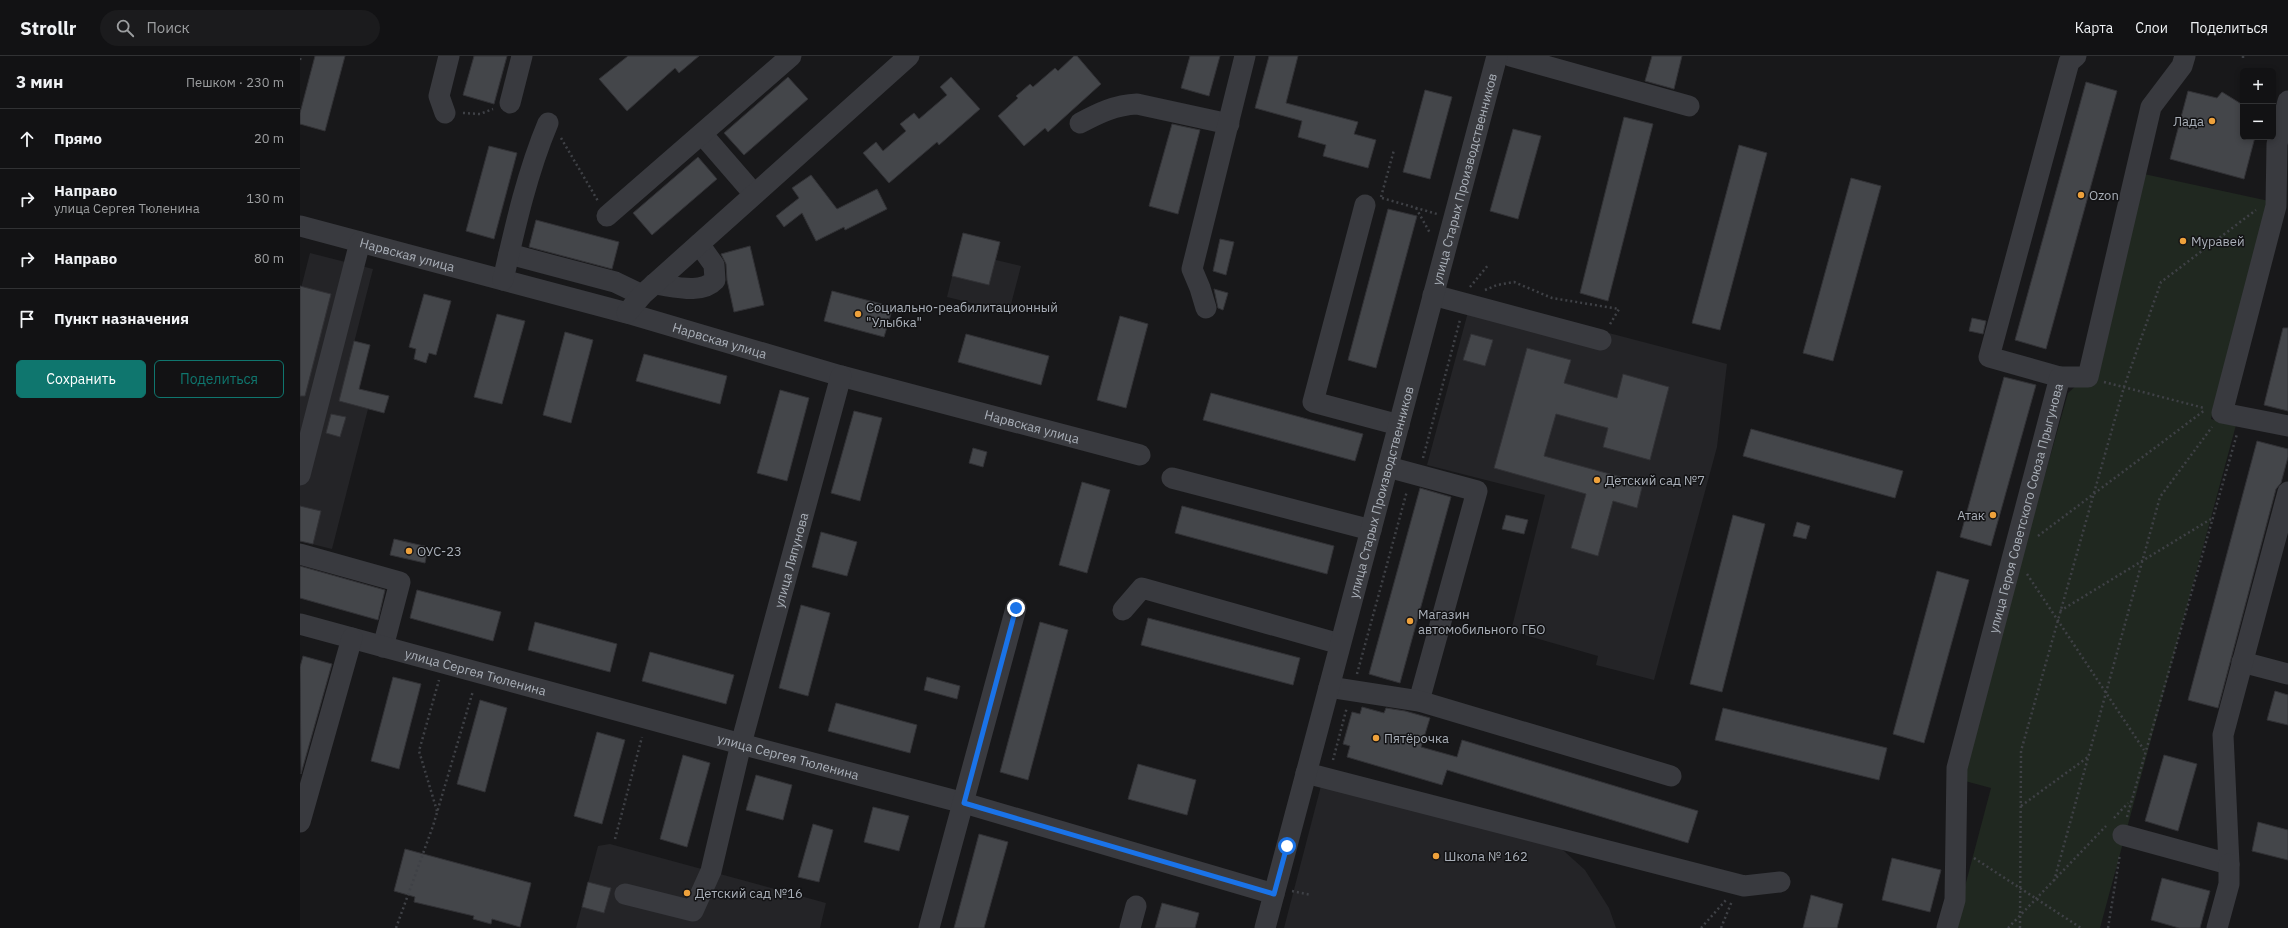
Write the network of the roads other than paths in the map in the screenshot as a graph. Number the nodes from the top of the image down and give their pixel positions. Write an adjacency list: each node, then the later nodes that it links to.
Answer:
1 (449, 56): 13 (street)
2 (522, 56): 11 (street)
3 (791, 56): 17 (street)
4 (908, 56): 18 (street)
5 (1245, 56): 16 (street)
6 (1497, 56): 28 (street, улица Старых Производственников)
7 (1510, 56): 12 (street)
8 (2076, 56): 33 (street)
9 (2185, 56): 33 (street, улица Героя Советского Союза Прыгунова)
10 (2288, 101): 20 (street)
11 (510, 103)
12 (1689, 106)
13 (445, 113)
14 (548, 123): 25 (street)
15 (1080, 123): 16 (street)
16 (1229, 124): 29 (street)
17 (702, 134): 18 (street); 21 (street)
18 (754, 194): 24 (street)
19 (1373, 202): 34 (street)
20 (2282, 207): 35 (street)
21 (607, 216)
22 (300, 226): 23 (street, Нарвская улица)
23 (360, 242): 26 (street, Нарвская улица); 36 (street)
24 (698, 244): 27 (street); 27 (street)
25 (509, 254): 26 (street); 27 (street)
26 (503, 280): 30 (street, Нарвская улица)
27 (648, 289): 30 (street)
28 (1433, 295): 31 (street); 34 (street, улица Старых Производственников)
29 (1206, 308)
30 (628, 313): 32 (street, Нарвская улица)
31 (1601, 340)
32 (840, 376): 37 (street, Нарвская улица); 54 (street, улица Ляпунова)
33 (2060, 377): 68 (street, улица Героя Советского Союза Прыгунова)
34 (1399, 425): 38 (street, улица Старых Производственников)
35 (2288, 426)
36 (303, 450): 39 (street)
37 (1140, 454)
38 (1388, 467): 42 (street, улица Старых Производственников); 53 (street)
39 (300, 475)
40 (1172, 478): 42 (street)
41 (2288, 492): 50 (street)
42 (1371, 530): 48 (street, улица Старых Производственников)
43 (300, 554): 49 (street)
44 (1016, 608): 57 (street)
45 (1123, 610): 48 (street)
46 (300, 624): 47 (street, улица Сергея Тюленина)
47 (352, 638): 49 (street, улица Сергея Тюленина); 58 (street)
48 (1340, 644): 52 (street, улица Старых Производственников)
49 (383, 647): 54 (street, улица Сергея Тюленина)
50 (2242, 662): 51 (street); 60 (street)
51 (2288, 674)
52 (1329, 687): 53 (street); 55 (street, улица Старых Производственников)
53 (1420, 701): 56 (street)
54 (741, 744): 57 (street, улица Сергея Тюленина); 62 (street, улица Ляпунова)
55 (1313, 775): 61 (street); 63 (street, улица Старых Производственников)
56 (1671, 776)
57 (964, 803): 63 (street, улица Сергея Тюленина); 65 (street)
58 (300, 822)
59 (2115, 826): 60 (street)
60 (2228, 864): 69 (street)
61 (1780, 882)
62 (624, 894)
63 (1282, 896): 67 (street, улица Старых Производственников)
64 (1136, 906): 66 (street)
65 (930, 928)
66 (1130, 928)
67 (1266, 928)
68 (1947, 928)
69 (2217, 928)

